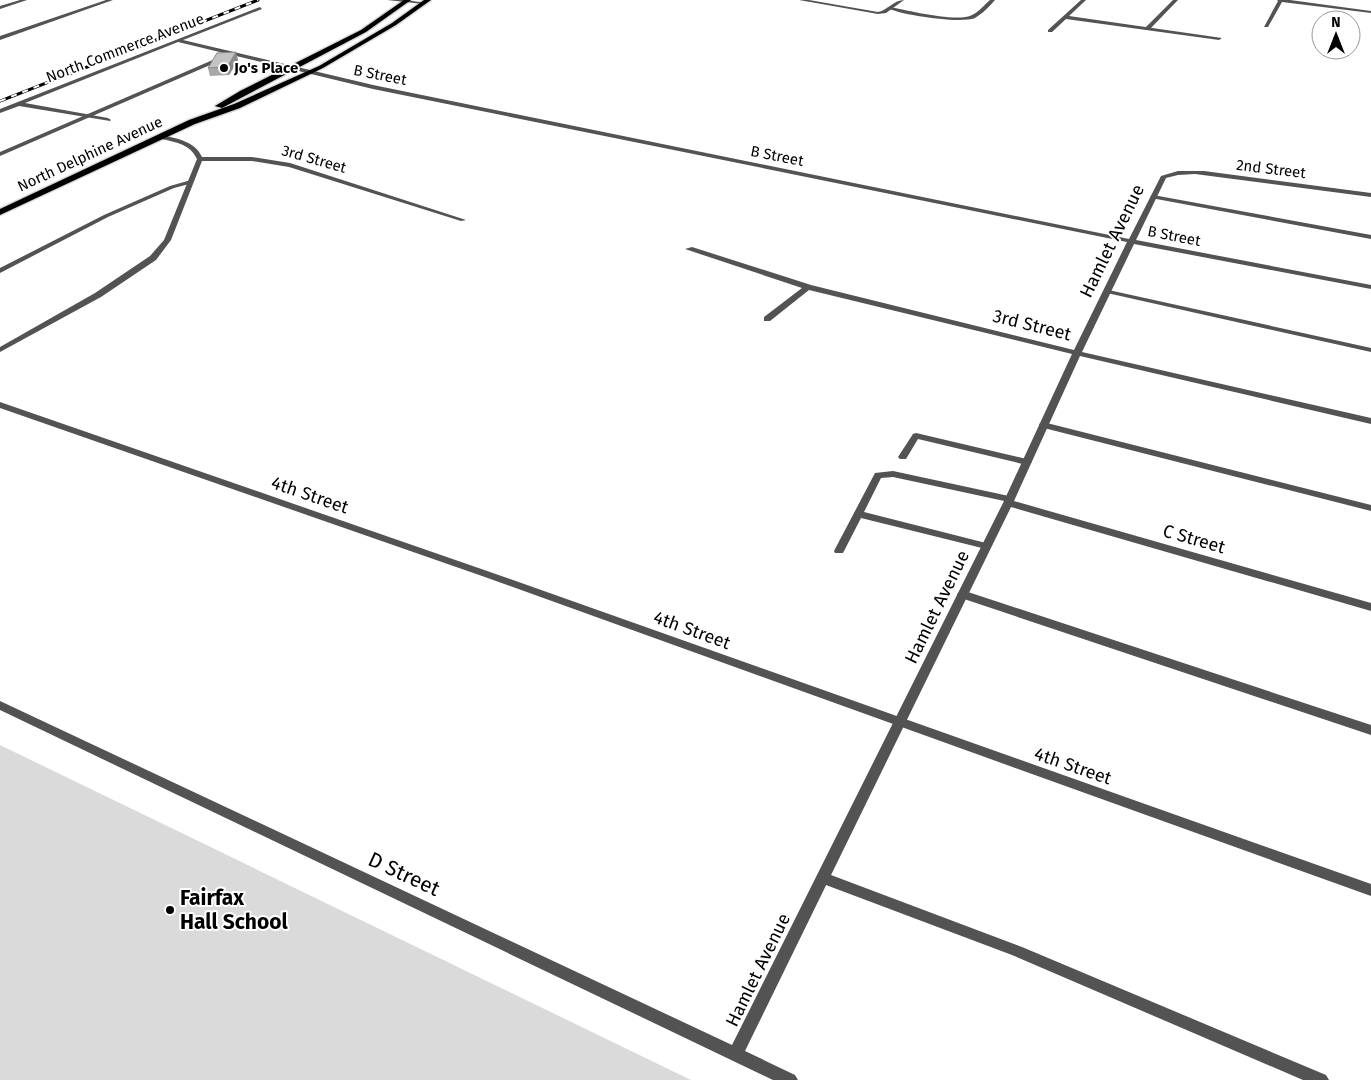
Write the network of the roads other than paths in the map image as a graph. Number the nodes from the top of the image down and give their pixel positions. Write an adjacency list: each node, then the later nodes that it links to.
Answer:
1 (25, 0): 13 (street)
2 (111, 0): 21 (street)
3 (389, 0): 10 (street)
4 (801, 0): 11 (street)
5 (902, 0): 15 (street)
6 (993, 0): 15 (street)
7 (1084, 0): 17 (street)
8 (1176, 0): 19 (street)
9 (1281, 0): 16 (street); 18 (street)
10 (407, 1): 12 (street); 25 (main road, North Delphine Avenue)
11 (814, 1): 15 (street)
12 (426, 2): 26 (main road, North Delphine Avenue)
13 (0, 8)
14 (260, 8): 23 (street, North Commerce Avenue)
15 (889, 8)
16 (1371, 12)
17 (1065, 17): 19 (street); 20 (street)
18 (1266, 26)
19 (1146, 29): 22 (street)
20 (1050, 31)
21 (0, 38)
22 (1219, 38)
23 (180, 41): 24 (street, B Street); 27 (street, North Commerce Avenue)
24 (233, 53): 25 (street, B Street); 29 (street)
25 (294, 68): 26 (street, B Street); 31 (main road, North Delphine Avenue)
26 (309, 73): 31 (main road, North Delphine Avenue); 42 (street, B Street)
27 (18, 104): 28 (street, North Commerce Avenue); 29 (street)
28 (0, 111)
29 (85, 117): 30 (street); 33 (street)
30 (108, 120)
31 (192, 122): 32 (main road, North Delphine Avenue)
32 (160, 137): 34 (street); 39 (main road, North Delphine Avenue)
33 (0, 154)
34 (200, 159): 36 (street); 40 (street, 3rd Street)
35 (1167, 175): 37 (street, 2nd Street); 38 (street, Hamlet Avenue)
36 (191, 182): 44 (street); 49 (street)
37 (1371, 195)
38 (1153, 197): 41 (street); 42 (street, Hamlet Avenue)
39 (0, 212)
40 (464, 220)
41 (1371, 237)
42 (1132, 241): 46 (street, B Street); 47 (street, Hamlet Avenue)
43 (689, 249): 45 (street, 3rd Street)
44 (0, 271)
45 (808, 287): 48 (street); 51 (street, 3rd Street)
46 (1371, 287)
47 (1107, 291): 50 (street); 51 (street, Hamlet Avenue)
48 (767, 319)
49 (0, 350)
50 (1371, 350)
51 (1077, 353): 53 (street, 3rd Street); 54 (street, Hamlet Avenue)
52 (0, 405): 65 (street, 4th Street)
53 (1371, 421)
54 (1044, 425): 56 (street, Hamlet Avenue); 58 (street)
55 (903, 457): 56 (street)
56 (1027, 462): 57 (street, Hamlet Avenue)
57 (1009, 501): 59 (street, C Street); 60 (street, Hamlet Avenue); 63 (street, C Street)
58 (1371, 508)
59 (860, 514): 60 (street); 61 (street)
60 (986, 546): 62 (street, Hamlet Avenue)
61 (839, 551)
62 (962, 594): 65 (street, Hamlet Avenue); 66 (street)
63 (1371, 607)
64 (0, 705): 69 (street, D Street)
65 (900, 724): 67 (street, Hamlet Avenue); 68 (street, 4th Street)
66 (1371, 730)
67 (823, 878): 69 (street, Hamlet Avenue); 71 (street)
68 (1371, 890)
69 (736, 1053): 70 (street, D Street)
70 (790, 1080)
71 (1321, 1080)

